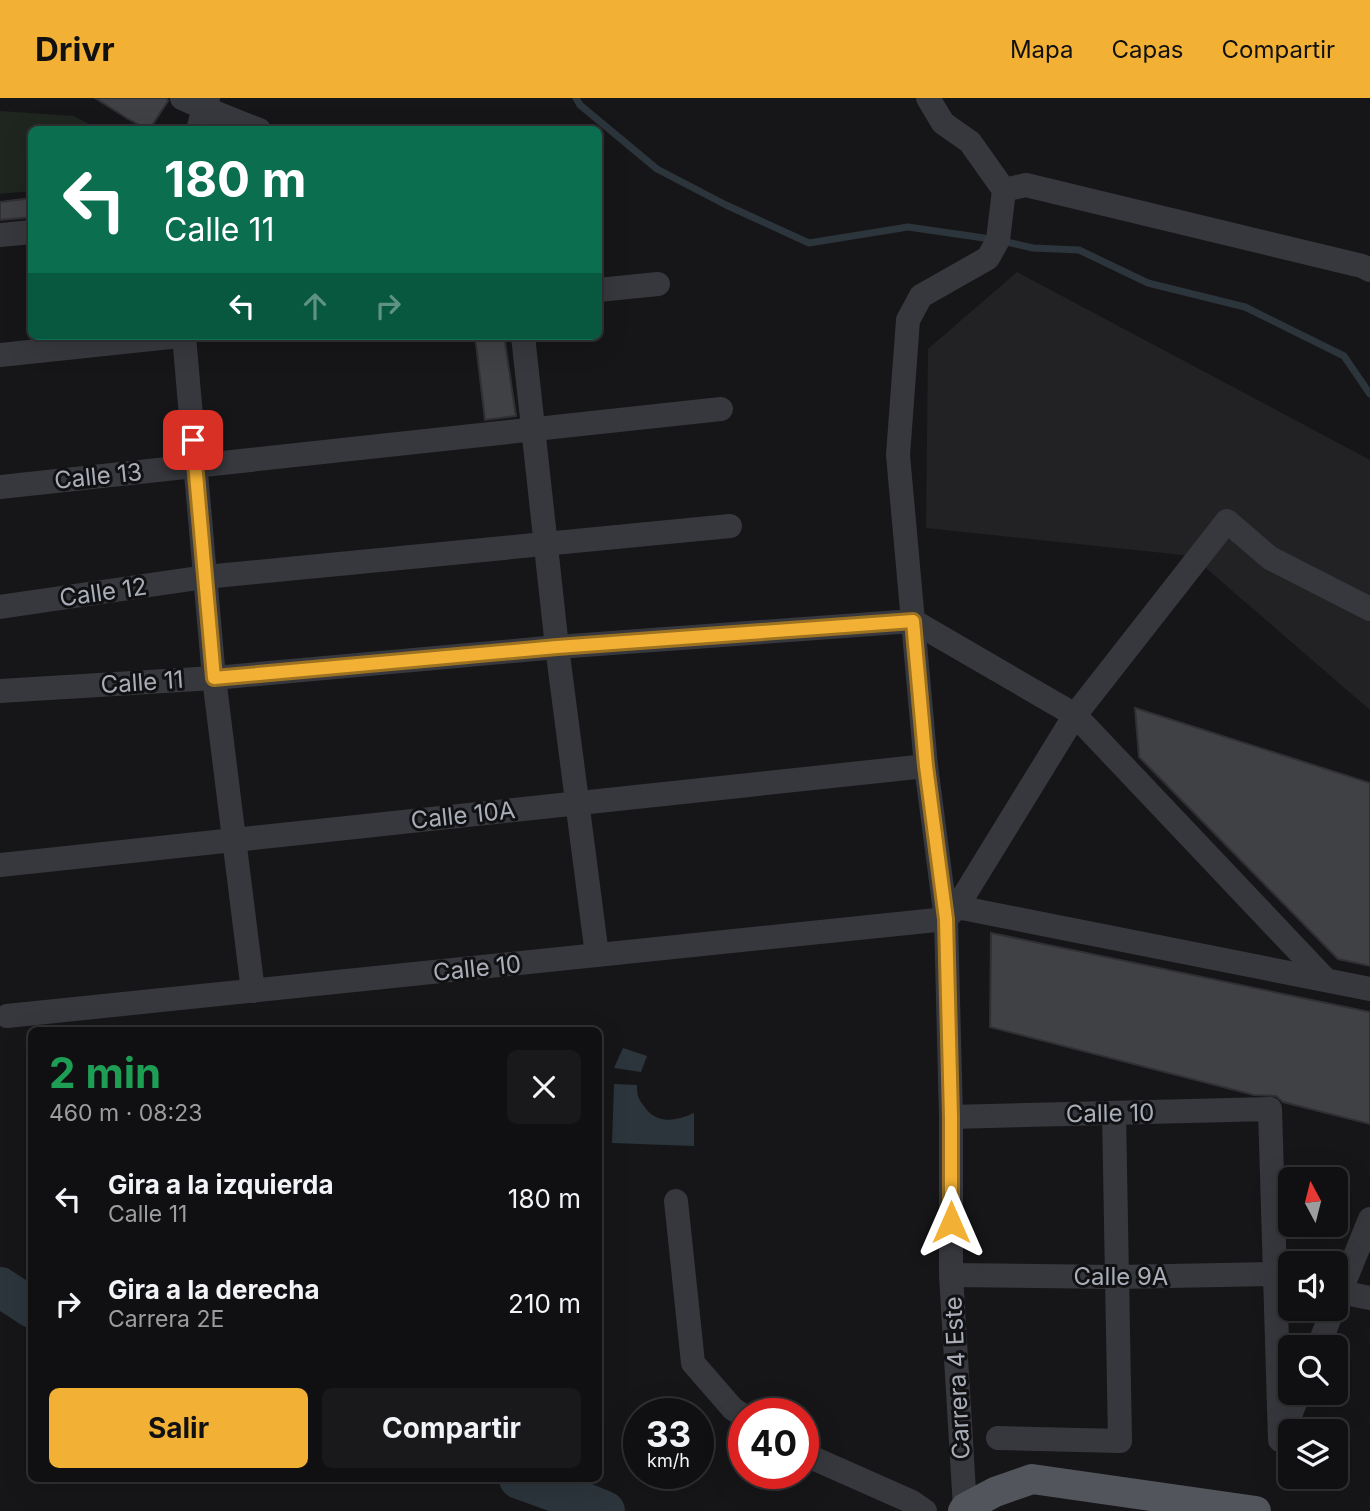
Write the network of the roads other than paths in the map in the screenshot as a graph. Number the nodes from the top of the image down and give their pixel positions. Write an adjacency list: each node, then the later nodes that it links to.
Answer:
1 (928, 98): 4 (street)
2 (198, 108): 3 (street)
3 (248, 126)
4 (1004, 190): 7 (street); 23 (street, Carrera 4 Este)
5 (28, 232): 6 (street)
6 (0, 235)
7 (1370, 270)
8 (658, 284): 9 (street)
9 (602, 290)
10 (144, 340): 13 (street)
11 (182, 340): 16 (street)
12 (523, 340): 15 (street)
13 (0, 355)
14 (722, 409): 15 (street, Calle 13)
15 (534, 429): 16 (street, Calle 13); 19 (street)
16 (195, 466): 17 (street, Calle 13); 20 (street)
17 (0, 487)
18 (730, 526): 19 (street, Calle 12)
19 (546, 544): 20 (street, Calle 12); 24 (street)
20 (205, 577): 21 (street, Calle 12); 25 (street)
21 (0, 607)
22 (1370, 609): 27 (street)
23 (913, 621): 24 (street, Calle 11); 27 (street); 28 (street, Carrera 4 Este)
24 (557, 647): 25 (street, Calle 11); 29 (street)
25 (214, 678): 26 (street, Calle 11); 30 (street)
26 (0, 691)
27 (1075, 715): 32 (street); 34 (street)
28 (926, 766): 29 (street, Calle 10A); 32 (street, Carrera 4 Este)
29 (577, 803): 30 (street, Calle 10A); 33 (street)
30 (234, 840): 31 (street, Calle 10A); 36 (street)
31 (0, 865)
32 (952, 913): 33 (street, Calle 10); 34 (street, Calle 10); 39 (street, Carrera 4 Este)
33 (597, 955): 36 (street, Calle 10)
34 (1325, 979): 35 (street, Calle 10)
35 (1370, 989)
36 (253, 991): 37 (street, Calle 10)
37 (7, 1016)
38 (1114, 1113): 39 (street, Calle 10); 42 (street, Calle 10); 46 (street)
39 (951, 1117): 44 (street, Carrera 4 Este)
40 (676, 1201): 49 (street)
41 (1370, 1219): 43 (street)
42 (1280, 1251)
43 (1348, 1271)
44 (951, 1275): 46 (street, Calle 9A); 54 (street, Carrera 4 Este)
45 (1278, 1276): 46 (street, Calle 9A)
46 (1117, 1277): 52 (street)
47 (1370, 1298): 48 (street)
48 (1348, 1299)
49 (728, 1403)
50 (1280, 1405): 51 (street)
51 (1294, 1405)
52 (998, 1438)
53 (819, 1461): 55 (street)
54 (964, 1509): 56 (main road)
55 (925, 1511)
56 (1256, 1511)

